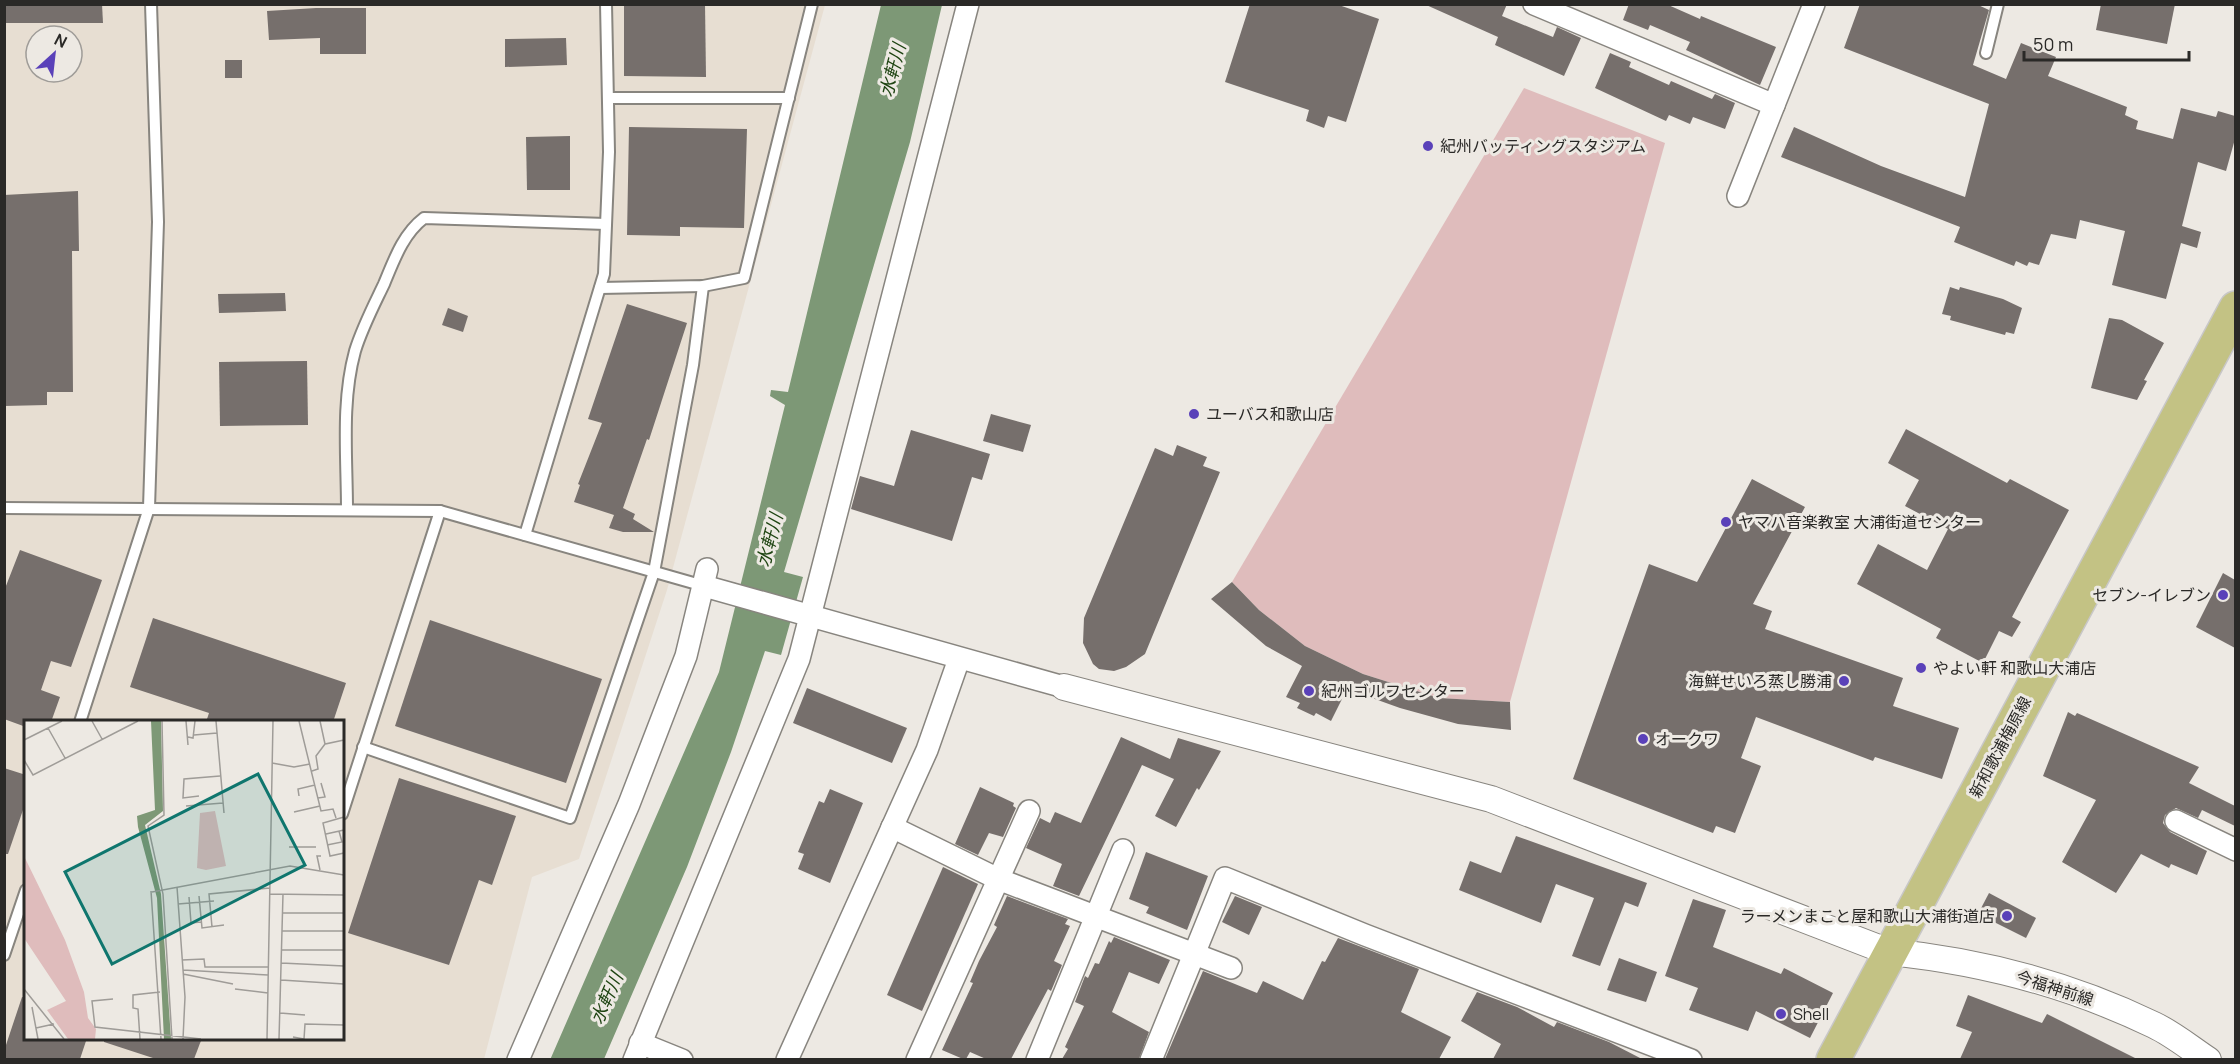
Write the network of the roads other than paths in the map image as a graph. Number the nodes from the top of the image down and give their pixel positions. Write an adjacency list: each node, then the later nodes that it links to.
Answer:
1 (150, 4): 18 (lane)
2 (606, 4): 9 (lane)
3 (812, 4): 10 (lane)
4 (968, 4): 24 (street)
5 (1534, 4): 11 (street)
6 (1815, 4): 11 (street)
7 (1998, 4): 8 (lane)
8 (1986, 53)
9 (608, 98): 10 (lane); 13 (lane)
10 (789, 98): 14 (lane)
11 (1774, 105): 12 (street)
12 (1737, 196)
13 (606, 224): 15 (lane); 19 (lane)
14 (703, 286): 15 (lane); 22 (lane)
15 (600, 288): 21 (lane)
16 (2235, 308): 38 (main road, 新和歌浦梅原線)
17 (4, 508): 18 (lane)
18 (149, 508): 19 (lane); 27 (lane)
19 (347, 510): 20 (lane)
20 (440, 511): 21 (lane); 28 (lane)
21 (525, 535): 22 (lane)
22 (654, 572): 23 (lane); 28 (lane)
23 (706, 578): 24 (street); 43 (street)
24 (802, 614): 25 (street); 42 (street)
25 (959, 659): 26 (street); 32 (street)
26 (1064, 687): 38 (street, 今福神前線)
27 (81, 720)
28 (363, 747): 29 (lane)
29 (344, 807)
30 (1029, 811): 35 (street)
31 (2176, 821): 34 (street)
32 (892, 827): 35 (street); 45 (street)
33 (1123, 850): 37 (street)
34 (2235, 850)
35 (998, 879): 37 (street); 46 (street)
36 (24, 896): 40 (lane)
37 (1096, 916): 39 (street); 47 (street)
38 (1889, 952): 50 (main road, 新和歌浦梅原線); 51 (street, 今福神前線)
39 (1194, 953): 41 (street); 48 (street); 49 (street)
40 (4, 955)
41 (1231, 968)
42 (637, 1051): 44 (street)
43 (518, 1059)
44 (682, 1059)
45 (787, 1059)
46 (917, 1059)
47 (1037, 1059)
48 (1151, 1059)
49 (1691, 1059)
50 (1833, 1059)
51 (2208, 1059)

